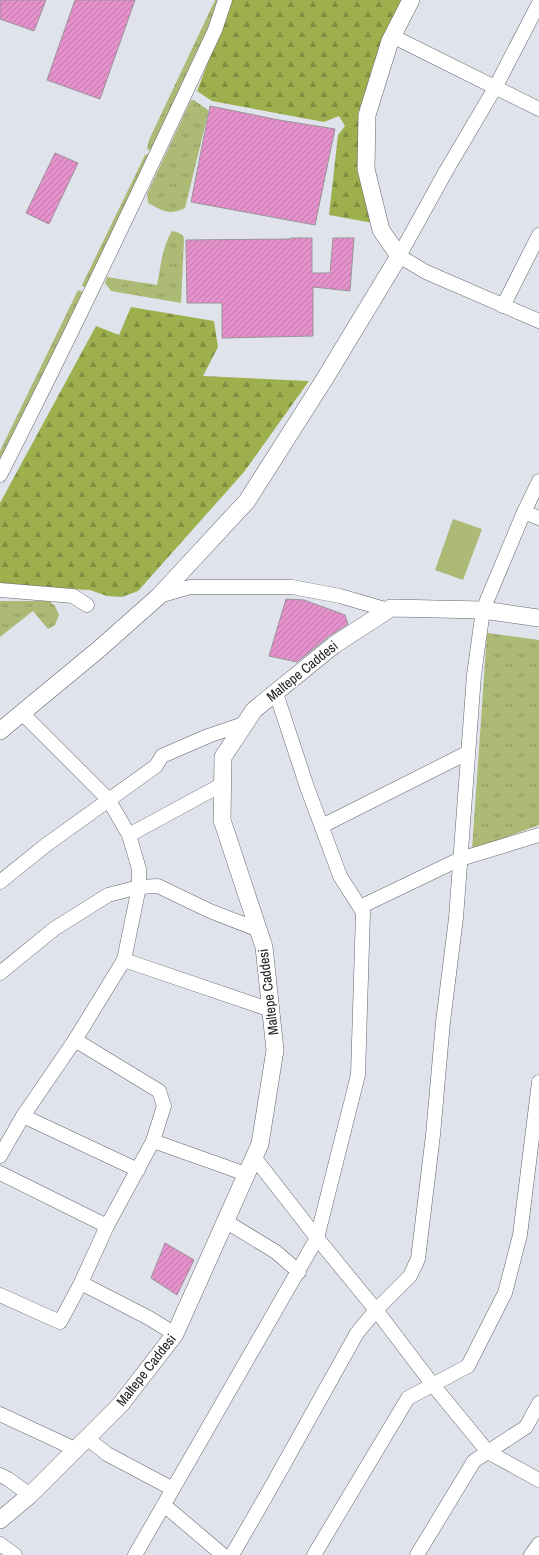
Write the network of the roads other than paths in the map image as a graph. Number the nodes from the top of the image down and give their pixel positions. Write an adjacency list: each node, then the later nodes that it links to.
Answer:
1 (225, 0): 11 (street)
2 (410, 0): 4 (street)
3 (539, 3): 5 (street)
4 (392, 36): 5 (street); 8 (street)
5 (495, 88): 6 (street); 8 (street)
6 (539, 109)
7 (539, 236): 9 (street)
8 (399, 256): 9 (street); 16 (street)
9 (503, 306): 10 (street)
10 (539, 321)
11 (0, 475)
12 (539, 481): 13 (street)
13 (524, 512): 14 (street); 19 (street)
14 (539, 518)
15 (0, 590): 17 (street)
16 (159, 596): 18 (street); 22 (street)
17 (87, 605)
18 (388, 610): 19 (street, Maltepe Caddesi); 21 (street, Maltepe Caddesi)
19 (483, 610): 20 (street, Maltepe Caddesi); 25 (street)
20 (539, 618)
21 (276, 693): 23 (street, Maltepe Caddesi); 28 (street)
22 (22, 713): 24 (street); 27 (street)
23 (246, 724): 26 (street, Maltepe Caddesi); 27 (street)
24 (0, 731)
25 (467, 753): 28 (street); 31 (street)
26 (223, 784): 29 (street); 35 (street, Maltepe Caddesi)
27 (108, 799): 29 (street); 32 (street)
28 (322, 826): 34 (street)
29 (130, 835): 33 (street)
30 (539, 835): 31 (street)
31 (460, 859): 34 (street); 54 (street)
32 (0, 882)
33 (139, 886): 35 (street); 36 (street); 37 (street)
34 (360, 907): 50 (street)
35 (259, 930): 38 (street, Maltepe Caddesi)
36 (124, 960): 38 (street); 39 (street)
37 (0, 973)
38 (271, 1010): 44 (street, Maltepe Caddesi)
39 (75, 1040): 41 (street); 42 (street)
40 (539, 1082): 56 (street)
41 (23, 1116): 43 (street); 45 (street)
42 (153, 1141): 45 (street); 47 (street)
43 (0, 1156)
44 (254, 1157): 47 (street, Maltepe Caddesi); 50 (street)
45 (138, 1170): 49 (street)
46 (0, 1173): 49 (street)
47 (246, 1174): 48 (street, Maltepe Caddesi)
48 (225, 1221): 51 (street); 55 (street, Maltepe Caddesi)
49 (107, 1226): 52 (street)
50 (318, 1238): 51 (street); 54 (street)
51 (299, 1272): 63 (street)
52 (81, 1283): 53 (street); 55 (street)
53 (0, 1295)
54 (376, 1310): 56 (street); 72 (street)
55 (175, 1334): 59 (street, Maltepe Caddesi)
56 (433, 1385): 60 (street); 73 (street)
57 (539, 1403): 60 (street)
58 (0, 1414): 59 (street)
59 (81, 1444): 63 (street); 64 (street, Maltepe Caddesi)
60 (488, 1452): 62 (street); 74 (street)
61 (0, 1475): 64 (street)
62 (539, 1480)
63 (173, 1489): 65 (street)
64 (30, 1495): 66 (street, Maltepe Caddesi)
65 (164, 1505): 70 (street); 71 (street)
66 (0, 1520)
67 (0, 1544): 69 (street)
68 (539, 1544): 75 (street)
69 (15, 1555)
70 (135, 1555)
71 (223, 1555)
72 (232, 1555)
73 (314, 1555)
74 (417, 1555)
75 (532, 1555)

